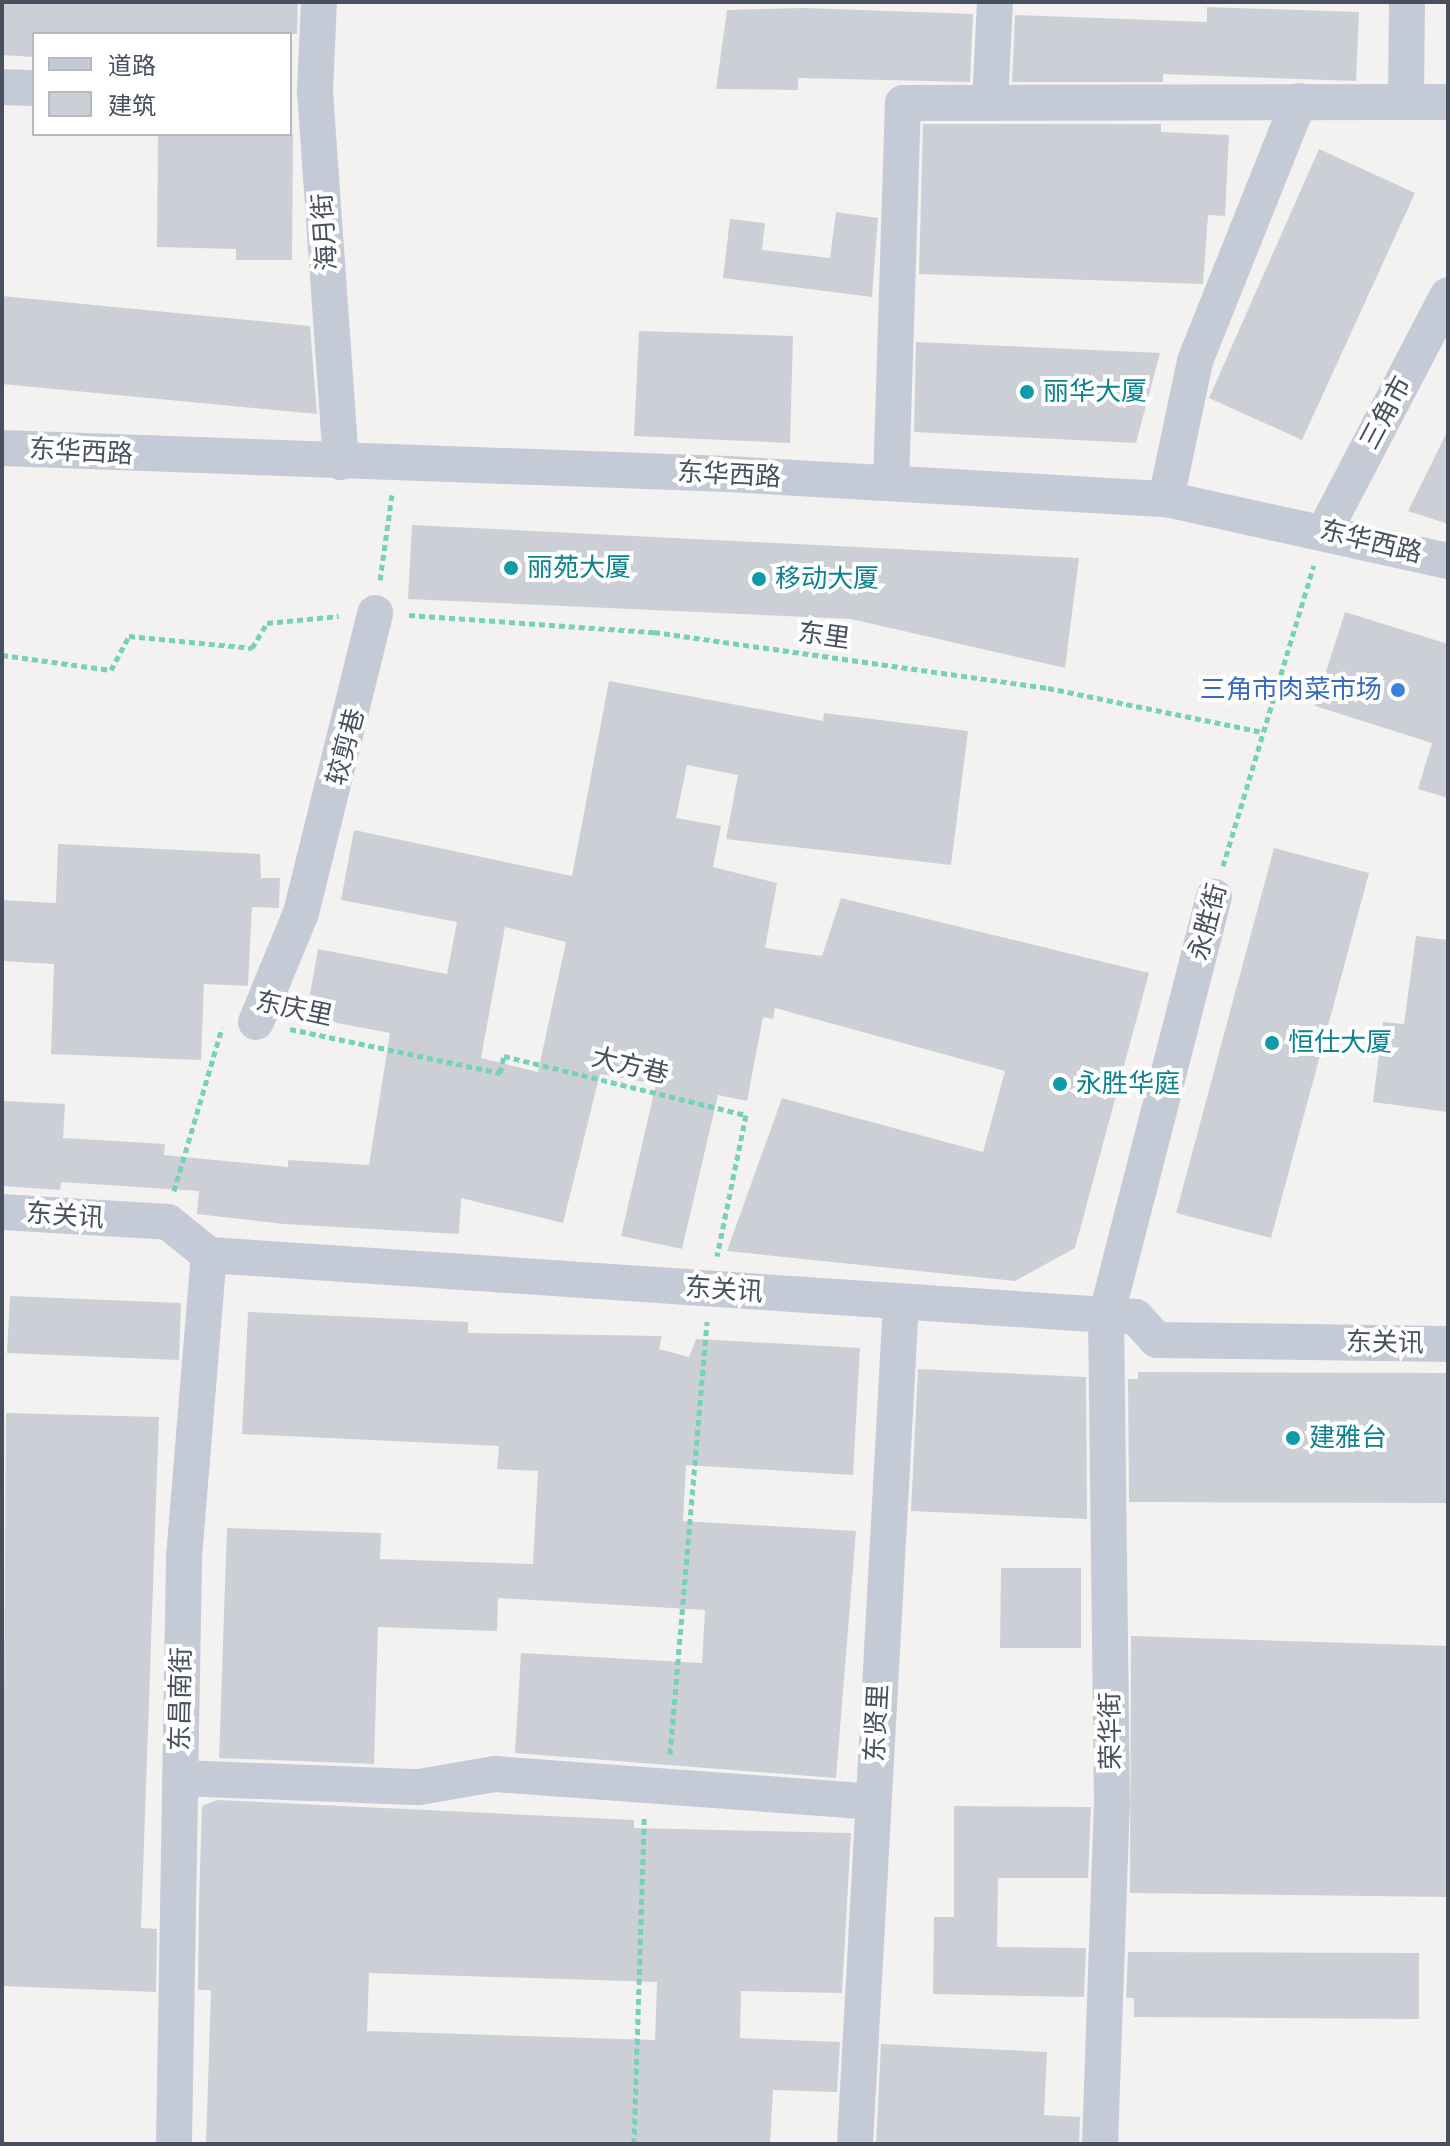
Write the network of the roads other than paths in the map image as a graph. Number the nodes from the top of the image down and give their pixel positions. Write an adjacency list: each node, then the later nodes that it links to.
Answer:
1 (319, 2): 6 (street, 海月街)
2 (995, 2): 10 (street)
3 (1407, 2): 7 (street)
4 (2, 87): 5 (street)
5 (32, 88)
6 (303, 90): 13 (street, 海月街)
7 (1406, 97): 8 (street); 9 (street)
8 (1299, 101): 10 (street); 15 (street)
9 (1448, 102)
10 (990, 103): 14 (street)
11 (1448, 295): 16 (street, 三角市)
12 (2, 448): 13 (street, 东华西路)
13 (341, 462): 14 (street, 东华西路)
14 (891, 483): 15 (street, 东华西路)
15 (1166, 499): 16 (street, 东华西路)
16 (1325, 530): 17 (street, 东华西路)
17 (1448, 561)
18 (375, 613): 20 (street, 较剪巷)
19 (1214, 897): 24 (street, 永胜街)
20 (256, 1022)
21 (2, 1212): 22 (street, 东关讯)
22 (209, 1255): 23 (street, 东关讯); 26 (street, 东昌南街)
23 (901, 1303): 24 (street, 东关讯); 27 (street, 东贤里)
24 (1106, 1317): 25 (street, 东关讯); 30 (street, 荣华街)
25 (1448, 1344)
26 (180, 1778): 27 (street); 28 (street, 东昌南街)
27 (872, 1802): 29 (street, 东贤里)
28 (174, 2144)
29 (855, 2144)
30 (1100, 2144)

